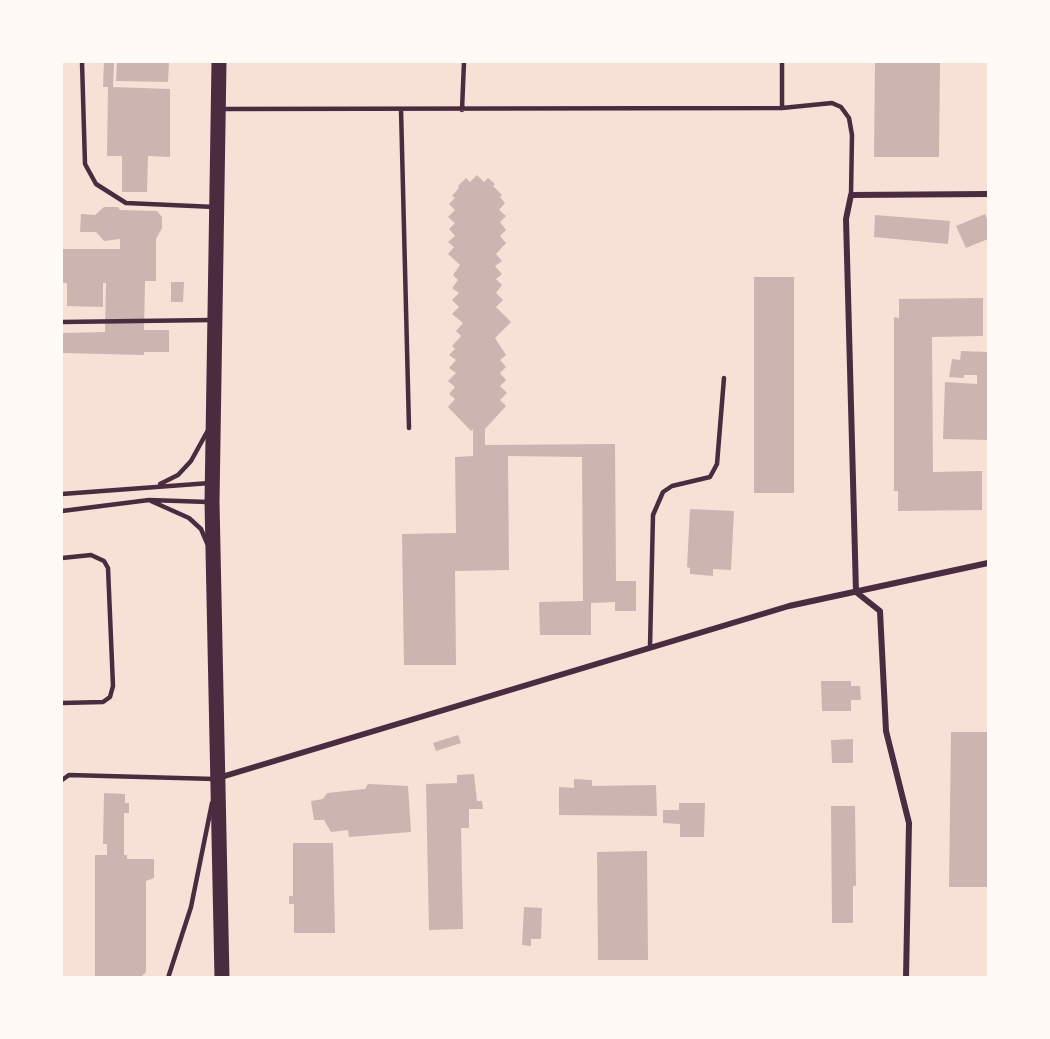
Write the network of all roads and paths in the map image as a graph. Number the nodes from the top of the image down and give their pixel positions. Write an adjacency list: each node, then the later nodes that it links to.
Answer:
1 (82, 62): 11 (lane)
2 (219, 62): 7 (main road)
3 (464, 62): 8 (lane)
4 (782, 62): 5 (lane)
5 (782, 108): 8 (lane); 10 (lane)
6 (400, 109): 7 (lane); 8 (lane); 16 (lane)
7 (219, 110): 11 (main road)
8 (462, 110)
9 (988, 194): 10 (street)
10 (851, 195): 26 (street)
11 (217, 207): 12 (main road)
12 (215, 320): 13 (lane); 15 (main road)
13 (62, 322)
14 (724, 378): 27 (lane)
15 (214, 422): 17 (main road); 18 (lane)
16 (409, 428)
17 (213, 483): 18 (lane); 21 (main road)
18 (155, 486): 19 (lane)
19 (62, 494)
20 (149, 500): 21 (lane); 22 (lane); 23 (lane)
21 (212, 502): 23 (main road)
22 (62, 511)
23 (213, 555): 29 (main road)
24 (62, 558): 28 (lane)
25 (988, 562): 26 (street)
26 (856, 591): 27 (street); 33 (street)
27 (650, 647): 29 (street)
28 (62, 703)
29 (216, 779): 30 (lane); 31 (lane); 32 (main road)
30 (62, 780)
31 (168, 978)
32 (222, 978)
33 (906, 978)

